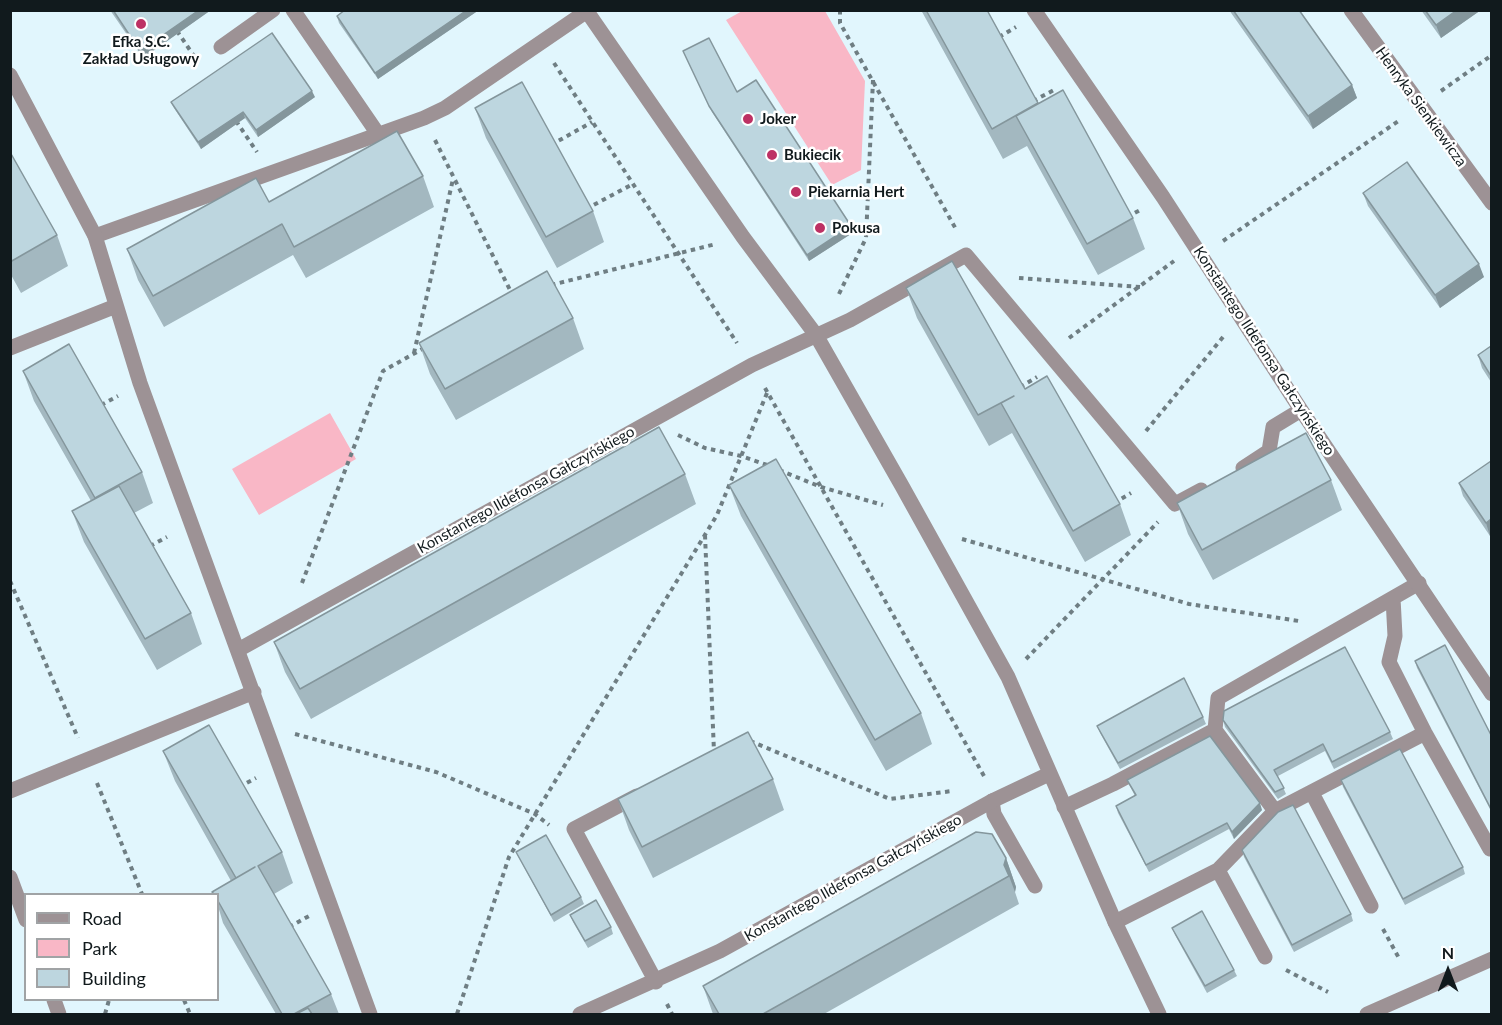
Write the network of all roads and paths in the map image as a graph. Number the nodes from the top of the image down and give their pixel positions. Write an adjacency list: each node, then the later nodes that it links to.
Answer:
1 (273, 10): 9 (street)
2 (293, 10): 18 (street)
3 (840, 10): 13 (path)
4 (1034, 10): 29 (street, Konstantego Ildefonsa Gałczyńskiego)
5 (1351, 10): 14 (street, Henryka Sienkiewicza)
6 (586, 11): 8 (street); 26 (street)
7 (175, 28): 11 (path)
8 (540, 43): 16 (street); 17 (path)
9 (221, 47)
10 (1491, 55): 14 (path)
11 (198, 63)
12 (10, 75): 25 (street)
13 (873, 79): 28 (path); 36 (path)
14 (1420, 106): 23 (street, Henryka Sienkiewicza); 29 (path)
15 (231, 113): 20 (path)
16 (424, 118): 18 (street); 21 (path)
17 (592, 122): 19 (path); 22 (path)
18 (378, 134): 20 (street)
19 (550, 145)
20 (270, 173): 25 (street)
21 (454, 178): 33 (path); 39 (path)
22 (633, 184): 24 (path); 27 (path)
23 (1491, 203)
24 (586, 209)
25 (96, 236): 34 (street)
26 (743, 237): 27 (path); 36 (street)
27 (678, 253): 31 (path); 41 (path)
28 (966, 255): 30 (street); 36 (street, Konstantego Ildefonsa Gałczyńskiego)
29 (1202, 255): 32 (path); 35 (street, Konstantego Ildefonsa Gałczyńskiego)
30 (983, 275): 32 (path); 40 (street)
31 (547, 286)
32 (1140, 286): 40 (path)
33 (519, 295)
34 (116, 306): 38 (street); 59 (street)
35 (1241, 316): 43 (street, Konstantego Ildefonsa Gałczyńskiego); 45 (path)
36 (816, 335): 41 (street, Konstantego Ildefonsa Gałczyńskiego); 50 (street)
37 (432, 343): 39 (path)
38 (10, 348)
39 (414, 353): 57 (path)
40 (1048, 353): 45 (street)
41 (752, 365): 42 (path); 44 (street, Konstantego Ildefonsa Gałczyńskiego)
42 (768, 392): 46 (path); 49 (path)
43 (1301, 410): 47 (street); 55 (street, Konstantego Ildefonsa Gałczyńskiego)
44 (650, 422): 46 (path); 57 (street, Konstantego Ildefonsa Gałczyńskiego)
45 (1130, 450): 51 (street)
46 (741, 456): 49 (path); 52 (path)
47 (1233, 473)
48 (1214, 483): 51 (street)
49 (821, 487): 50 (path); 73 (path)
50 (909, 497): 53 (street)
51 (1175, 504): 54 (path)
52 (705, 535): 67 (path); 76 (path)
53 (936, 545): 54 (path); 60 (street)
54 (1103, 580): 58 (path); 60 (path)
55 (1419, 583): 56 (street); 62 (street, Konstantego Ildefonsa Gałczyńskiego)
56 (1393, 598): 58 (street); 65 (street)
57 (296, 618): 59 (street, Konstantego Ildefonsa Gałczyńskiego)
58 (1341, 628): 64 (street)
59 (238, 650): 61 (street)
60 (1008, 677): 68 (street)
61 (254, 692): 63 (street); 70 (street)
62 (1491, 694)
63 (267, 726): 76 (path); 90 (street)
64 (1215, 730): 74 (street); 75 (street)
65 (1425, 733): 72 (street); 78 (street)
66 (745, 739): 71 (path)
67 (725, 750)
68 (1049, 774): 73 (street, Konstantego Ildefonsa Gałczyńskiego); 74 (street)
69 (649, 790): 77 (street)
70 (10, 791)
71 (956, 791)
72 (1312, 793): 75 (street); 82 (street)
73 (992, 801): 81 (street); 88 (street, Konstantego Ildefonsa Gałczyńskiego)
74 (1064, 807): 84 (street)
75 (1275, 812): 79 (street)
76 (536, 814): 77 (path); 91 (path)
77 (573, 829): 88 (street)
78 (1490, 849)
79 (1218, 870): 84 (street); 85 (street)
80 (10, 877): 83 (street)
81 (1035, 885)
82 (1371, 906): 87 (path)
83 (24, 915)
84 (1115, 922): 93 (street)
85 (1265, 957): 89 (path)
86 (1491, 959): 94 (street)
87 (1400, 960)
88 (656, 982): 92 (street, Konstantego Ildefonsa Gałczyńskiego)
89 (1328, 992)
90 (370, 1014)
91 (457, 1014)
92 (580, 1014)
93 (1160, 1014)
94 (1367, 1014)

